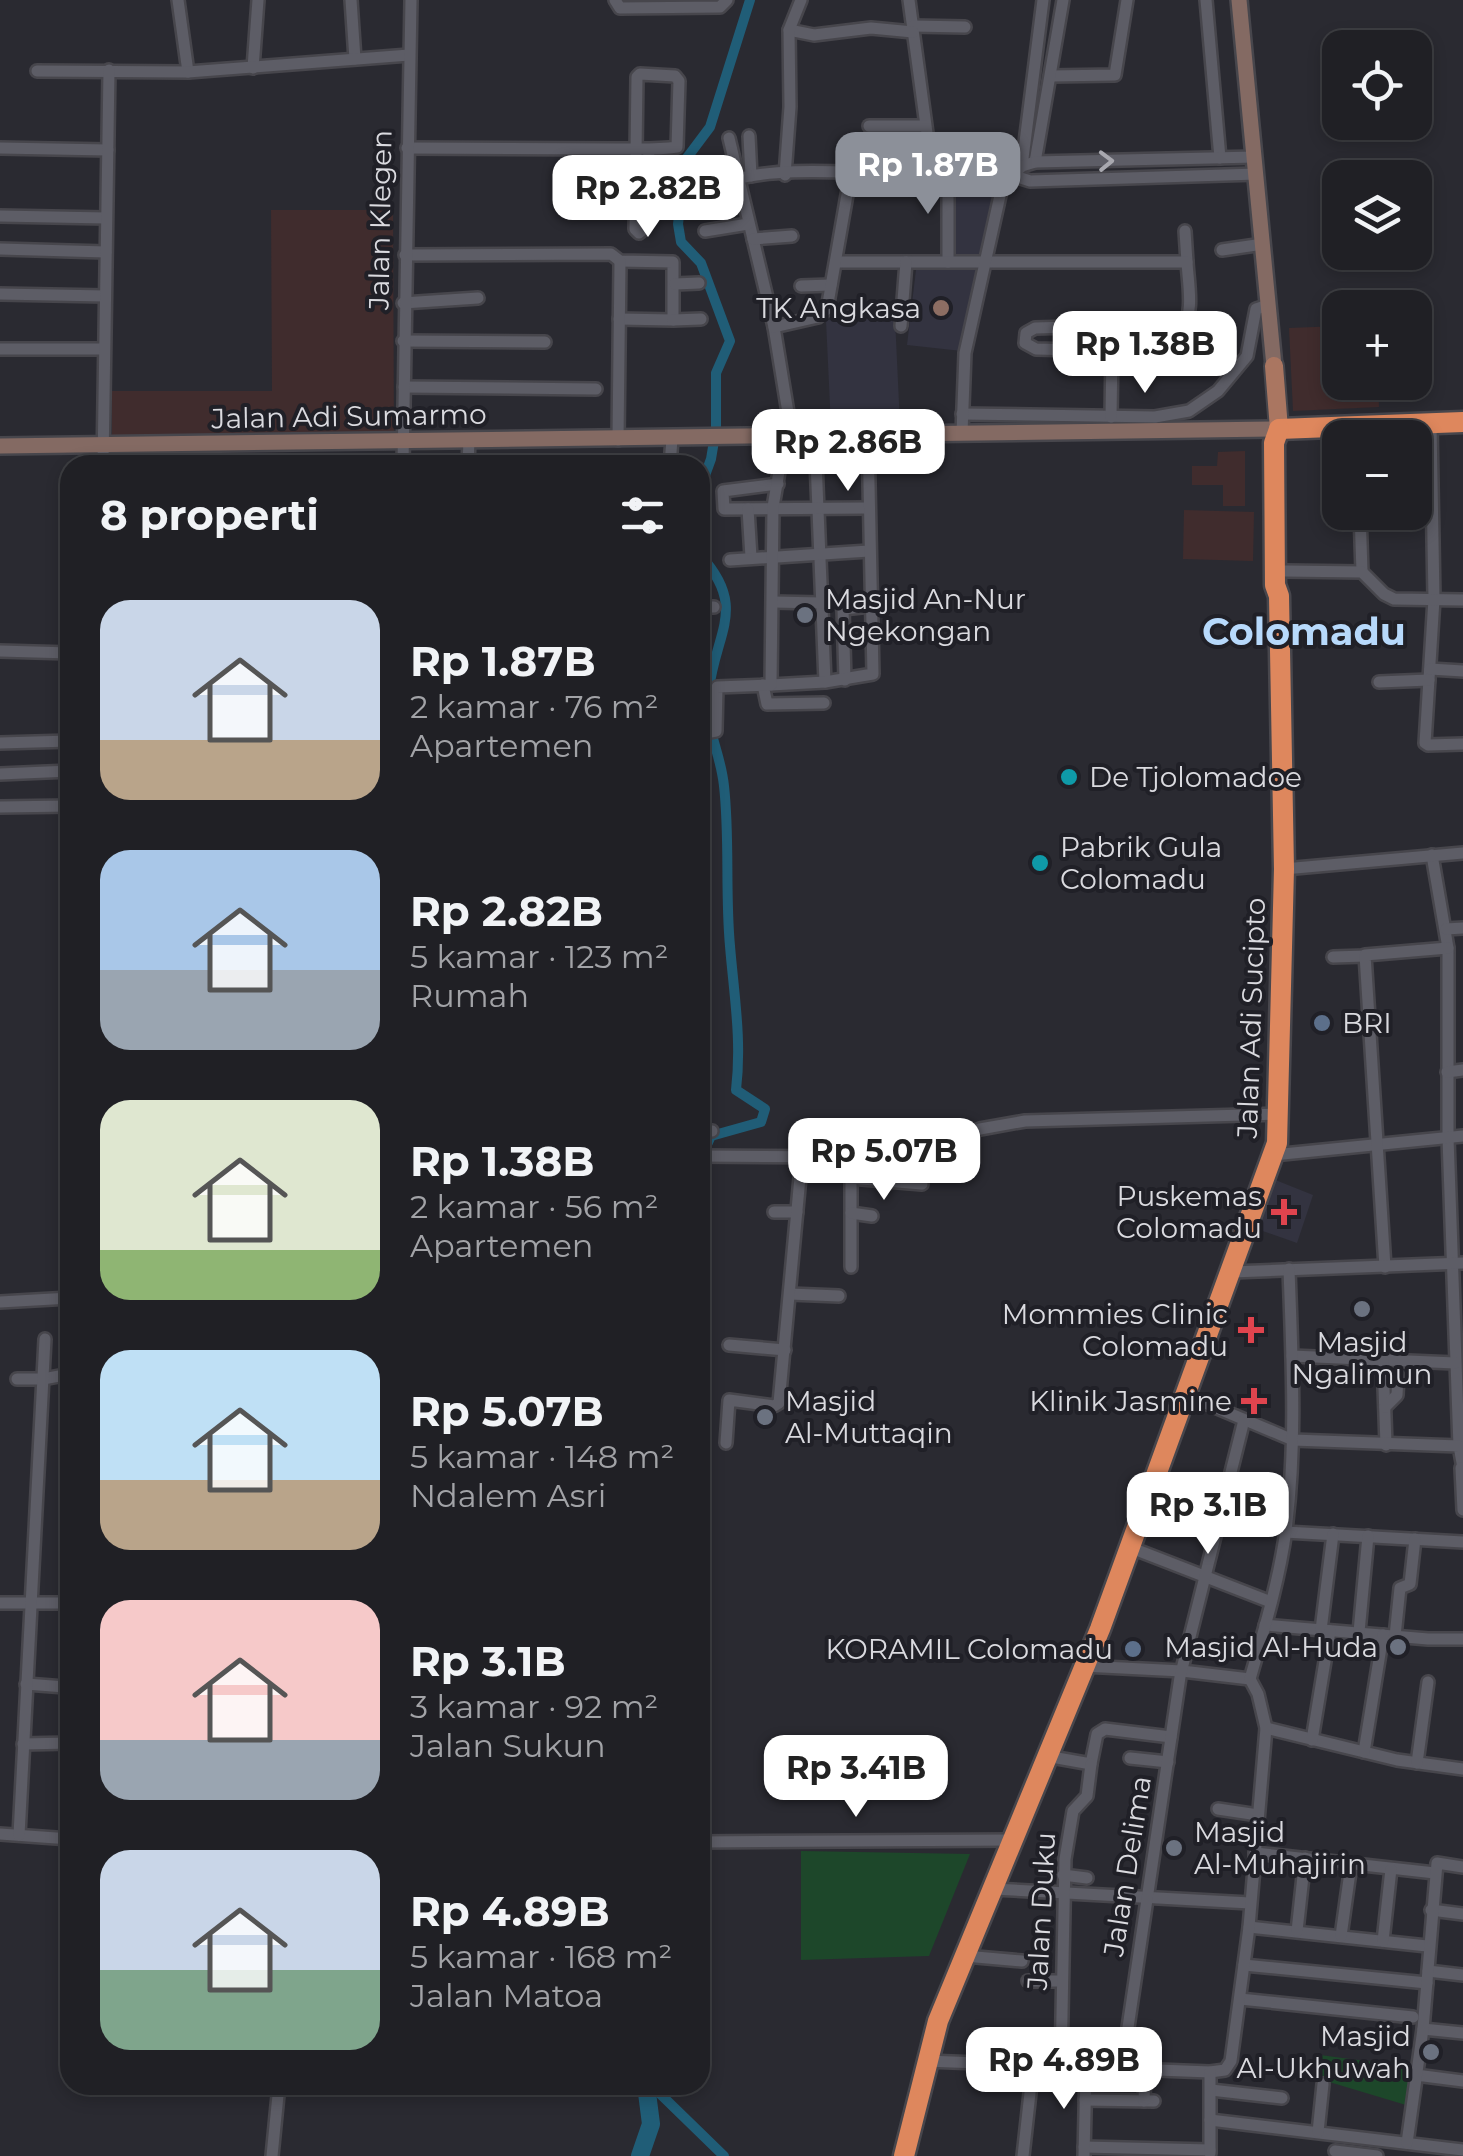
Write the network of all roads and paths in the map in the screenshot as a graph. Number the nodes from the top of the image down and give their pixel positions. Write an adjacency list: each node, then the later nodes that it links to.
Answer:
1 (178, 0): 22 (street)
2 (258, 0): 19 (street)
3 (351, 0): 18 (street)
4 (411, 0): 17 (street, Jalan Klegen)
5 (616, 0): 6 (street)
6 (727, 0)
7 (800, 0): 16 (street)
8 (909, 0): 15 (street)
9 (1043, 0): 34 (street)
10 (1063, 0): 23 (street)
11 (1127, 0): 23 (street)
12 (1206, 0): 33 (street)
13 (1238, 0): 32 (main road)
14 (965, 26): 15 (street)
15 (913, 29): 16 (street); 25 (street)
16 (789, 30): 38 (street)
17 (408, 55): 18 (street); 29 (street, Jalan Klegen)
18 (355, 59): 19 (street)
19 (253, 68): 22 (street)
20 (109, 70): 21 (street); 22 (street); 31 (street)
21 (37, 71)
22 (188, 72)
23 (1051, 76): 34 (street)
24 (869, 126): 25 (street)
25 (926, 126): 35 (street)
26 (749, 136): 40 (street)
27 (729, 138): 40 (street)
28 (0, 148): 31 (street)
29 (407, 148): 30 (street); 52 (street, Jalan Klegen)
30 (643, 149): 30 (street); 30 (street)
31 (108, 150): 42 (street)
32 (1255, 157): 33 (street); 39 (main road)
33 (1220, 158): 34 (street, one-way to 33)
34 (1019, 169): 36 (street); 39 (street); 58 (street)
35 (932, 170): 36 (street); 37 (street)
36 (948, 171): 56 (street)
37 (851, 172): 38 (street); 54 (street)
38 (785, 174): 40 (street)
39 (1258, 174): 48 (main road)
40 (744, 178): 43 (street)
41 (0, 216): 42 (street)
42 (106, 218): 51 (street)
43 (748, 224): 44 (street); 47 (street)
44 (705, 231)
45 (1185, 231): 57 (street)
46 (792, 236): 47 (street)
47 (752, 240): 73 (street)
48 (1264, 244): 50 (street); 67 (main road)
49 (0, 250): 51 (street)
50 (1222, 250)
51 (106, 252): 64 (street)
52 (406, 254): 53 (street); 66 (street, Jalan Klegen)
53 (620, 260): 59 (street); 68 (street)
54 (836, 262): 55 (street); 61 (street)
55 (906, 262): 56 (street); 72 (street)
56 (948, 262): 58 (street)
57 (1187, 262): 58 (street); 71 (street)
58 (985, 263): 82 (street)
59 (675, 284): 60 (street); 70 (street)
60 (699, 284)
61 (831, 285): 62 (street); 73 (street)
62 (801, 286)
63 (0, 294): 64 (street)
64 (105, 296): 77 (street)
65 (478, 298): 66 (street)
66 (403, 303): 74 (street, Jalan Klegen)
67 (1268, 305): 79 (main road); 83 (street)
68 (619, 319): 70 (street); 94 (street)
69 (701, 319): 70 (street)
70 (673, 320)
71 (1185, 324): 78 (street); 78 (street)
72 (901, 326)
73 (774, 327): 91 (street)
74 (403, 341): 75 (street); 80 (street, Jalan Klegen)
75 (544, 342)
76 (0, 349): 77 (street)
77 (103, 349): 96 (street)
78 (1112, 350): 83 (street)
79 (1274, 366): 86 (main road, Jalan Adi Sucipto)
80 (404, 387): 81 (street); 95 (street, Jalan Klegen)
81 (596, 389)
82 (962, 414): 83 (street); 88 (street)
83 (1111, 417)
84 (1463, 422): 85 (highway)
85 (1432, 424)
86 (1279, 429): 87 (highway); 88 (main road, Jalan Adi Sumarmo); 114 (highway, Jalan Adi Sucipto); 116 (highway, Jalan Adi Sucipto)
87 (1322, 431)
88 (962, 433): 90 (main road, Jalan Adi Sumarmo)
89 (815, 436): 90 (main road, Jalan Adi Sumarmo); 91 (main road, Jalan Adi Sumarmo); 104 (street)
90 (868, 436): 105 (street)
91 (788, 437): 92 (main road, Jalan Adi Sumarmo); 102 (street)
92 (672, 439): 94 (main road, Jalan Adi Sumarmo); 101 (street)
93 (468, 440): 94 (main road, Jalan Adi Sumarmo); 95 (main road, Jalan Adi Sumarmo); 100 (street)
94 (618, 440)
95 (403, 441): 96 (main road, Jalan Adi Sumarmo); 99 (street, Jalan Klegen)
96 (102, 444): 97 (main road, Jalan Adi Sumarmo); 98 (street)
97 (0, 446)
98 (102, 455)
99 (403, 455)
100 (468, 455)
101 (671, 455)
102 (778, 484): 103 (street); 106 (street)
103 (773, 507): 104 (street); 106 (street); 111 (street)
104 (816, 508): 105 (street); 109 (street)
105 (869, 508): 110 (street)
106 (748, 509): 112 (street)
107 (1432, 512): 117 (street)
108 (1361, 530): 115 (street)
109 (820, 552): 110 (street); 111 (street); 120 (street)
110 (869, 552): 121 (street)
111 (773, 555): 112 (street); 119 (street)
112 (751, 557): 113 (street)
113 (730, 560)
114 (1284, 572): 115 (street); 116 (highway, Jalan Adi Sucipto)
115 (1362, 572): 117 (street)
116 (1279, 596): 143 (highway, Jalan Adi Sucipto)
117 (1434, 599): 118 (street); 127 (street)
118 (1463, 600)
119 (774, 602): 120 (street); 131 (street)
120 (820, 603): 129 (street)
121 (871, 606): 128 (street); 128 (street)
122 (710, 608): 123 (street)
123 (714, 608)
124 (0, 651): 125 (street)
125 (60, 653)
126 (1463, 671): 127 (street)
127 (1429, 675): 130 (street); 136 (street)
128 (845, 680): 129 (street)
129 (825, 682): 131 (street)
130 (1379, 682)
131 (767, 685): 132 (street); 133 (street)
132 (824, 704)
133 (710, 716)
134 (60, 742): 135 (street)
135 (0, 744)
136 (1463, 744)
137 (60, 772): 138 (street)
138 (0, 774)
139 (60, 806): 140 (street)
140 (0, 807)
141 (1463, 853): 142 (street)
142 (1432, 856): 143 (street); 145 (street)
143 (1284, 869): 151 (highway, Jalan Adi Sucipto)
144 (1463, 928): 145 (street)
145 (1446, 929): 146 (street)
146 (1448, 948): 147 (street); 150 (street)
147 (1365, 956): 148 (street); 154 (street)
148 (1333, 957)
149 (1463, 1070): 150 (street)
150 (1447, 1072): 153 (street)
151 (1279, 1114): 155 (highway, Jalan Adi Sucipto); 158 (street)
152 (1463, 1136): 153 (street)
153 (1448, 1138): 154 (street); 165 (street)
154 (1376, 1146): 155 (street); 166 (street)
155 (1273, 1155): 169 (highway, Jalan Adi Sucipto)
156 (710, 1156): 157 (street)
157 (802, 1156): 158 (street); 162 (street)
158 (851, 1156): 159 (street)
159 (850, 1178): 160 (street); 163 (street)
160 (922, 1184)
161 (774, 1212): 162 (street)
162 (797, 1212): 170 (street)
163 (851, 1213): 164 (street); 167 (street)
164 (872, 1216)
165 (1458, 1263): 166 (street); 179 (street)
166 (1385, 1266): 168 (street)
167 (851, 1268)
168 (1289, 1269): 169 (street); 177 (street)
169 (1232, 1272): 184 (highway, Jalan Adi Sucipto)
170 (790, 1294): 171 (street); 176 (street)
171 (839, 1296)
172 (60, 1299): 173 (street)
173 (0, 1302)
174 (45, 1339): 183 (street)
175 (729, 1346): 176 (street)
176 (785, 1350): 188 (street)
177 (1292, 1356): 178 (street); 187 (street)
178 (1382, 1359): 179 (street); 185 (street)
179 (1455, 1363): 190 (street)
180 (60, 1376): 183 (street)
181 (1398, 1376): 185 (street)
182 (16, 1379): 183 (street)
183 (43, 1379): 202 (street)
184 (1186, 1395): 186 (street); 198 (highway, Jalan Adi Sucipto)
185 (1384, 1407): 189 (street)
186 (1244, 1420): 187 (street); 199 (street, Jalan Delima)
187 (1292, 1440): 189 (street); 193 (street)
188 (726, 1443)
189 (1386, 1445): 190 (street)
190 (1459, 1446): 191 (street)
191 (1462, 1468): 192 (street)
192 (1463, 1510)
193 (1286, 1532): 194 (street); 200 (street)
194 (1332, 1534): 195 (street); 205 (street)
195 (1368, 1536): 196 (street); 206 (street)
196 (1415, 1539): 197 (street); 207 (street)
197 (1463, 1542)
198 (1130, 1548): 199 (street); 209 (highway, Jalan Adi Sucipto)
199 (1204, 1577): 200 (street); 210 (street, Jalan Delima)
200 (1271, 1602): 204 (street)
201 (0, 1603): 202 (street)
202 (31, 1603): 203 (street); 213 (street)
203 (60, 1603)
204 (1265, 1624): 205 (street); 211 (street)
205 (1325, 1631): 206 (street); 217 (street)
206 (1358, 1632): 207 (street)
207 (1389, 1635): 208 (street); 220 (street)
208 (1463, 1639)
209 (1083, 1666): 210 (street); 221 (highway, Jalan Adi Sucipto)
210 (1182, 1671): 211 (street); 216 (street, Jalan Delima)
211 (1250, 1679): 215 (street)
212 (1428, 1682): 224 (street)
213 (26, 1684): 214 (street); 218 (street)
214 (60, 1686)
215 (1266, 1728): 217 (street); 228 (street)
216 (1171, 1738): 223 (street, Jalan Delima); 225 (street, Jalan Duku)
217 (1312, 1740): 220 (street)
218 (23, 1744): 219 (street); 230 (street)
219 (60, 1744)
220 (1364, 1752): 224 (street)
221 (1046, 1756): 225 (street); 232 (highway, Jalan Adi Sucipto)
222 (1130, 1758): 223 (street)
223 (1168, 1762): 244 (street, Jalan Delima)
224 (1417, 1762): 226 (street)
225 (1091, 1764): 240 (street, Jalan Duku)
226 (1463, 1769)
227 (1218, 1809): 228 (street)
228 (1258, 1816): 234 (street)
229 (0, 1834): 230 (street)
230 (19, 1835): 231 (street)
231 (60, 1838)
232 (1012, 1840): 233 (street); 242 (highway, Jalan Adi Sucipto)
233 (710, 1842)
234 (1255, 1853): 235 (street); 245 (street)
235 (1305, 1858): 236 (street); 249 (street)
236 (1351, 1864): 239 (street); 250 (street)
237 (1463, 1867): 238 (street)
238 (1436, 1868): 239 (street); 246 (street)
239 (1390, 1869): 251 (street)
240 (1063, 1875): 241 (street); 243 (street, Jalan Duku)
241 (1087, 1878)
242 (994, 1889): 243 (street); 253 (highway, Jalan Adi Sucipto)
243 (1062, 1894): 244 (street); 259 (street, Jalan Duku)
244 (1148, 1899): 245 (street); 268 (street, Jalan Delima)
245 (1250, 1903): 248 (street)
246 (1431, 1910): 247 (street); 252 (street)
247 (1463, 1914)
248 (1249, 1927): 249 (street); 255 (street)
249 (1297, 1931): 250 (street)
250 (1340, 1936): 251 (street)
251 (1383, 1941): 252 (street)
252 (1428, 1946): 257 (street)
253 (965, 1956): 254 (street); 264 (highway, Jalan Adi Sucipto)
254 (1022, 1962)
255 (1244, 1964): 257 (street); 260 (street)
256 (1463, 1975): 257 (street)
257 (1427, 1977): 262 (street)
258 (1028, 1981): 259 (street)
259 (1061, 1981): 266 (street, Jalan Duku)
260 (1240, 1999): 261 (street); 270 (street)
261 (1413, 2017)
262 (1422, 2029): 263 (street); 271 (street)
263 (1463, 2033)
264 (926, 2060): 265 (street); 286 (highway, Jalan Adi Sucipto)
265 (1033, 2066): 266 (street); 287 (street)
266 (1060, 2067): 267 (street)
267 (1086, 2068): 268 (street); 277 (street)
268 (1122, 2068): 269 (street)
269 (1144, 2070): 270 (street); 277 (street)
270 (1210, 2072): 274 (street)
271 (1416, 2075): 272 (street); 280 (street)
272 (1463, 2080)
273 (1322, 2084): 279 (street)
274 (1211, 2090): 276 (street); 278 (street)
275 (279, 2095): 285 (street)
276 (1282, 2098)
277 (1085, 2100): 283 (street)
278 (1210, 2120): 279 (street); 284 (street)
279 (1318, 2132): 280 (street)
280 (1407, 2148): 281 (street)
281 (1463, 2150)
282 (1335, 2151): 288 (street)
283 (1084, 2152): 284 (street)
284 (1210, 2153)
285 (272, 2156)
286 (904, 2156)
287 (1023, 2156)
288 (1377, 2156)

